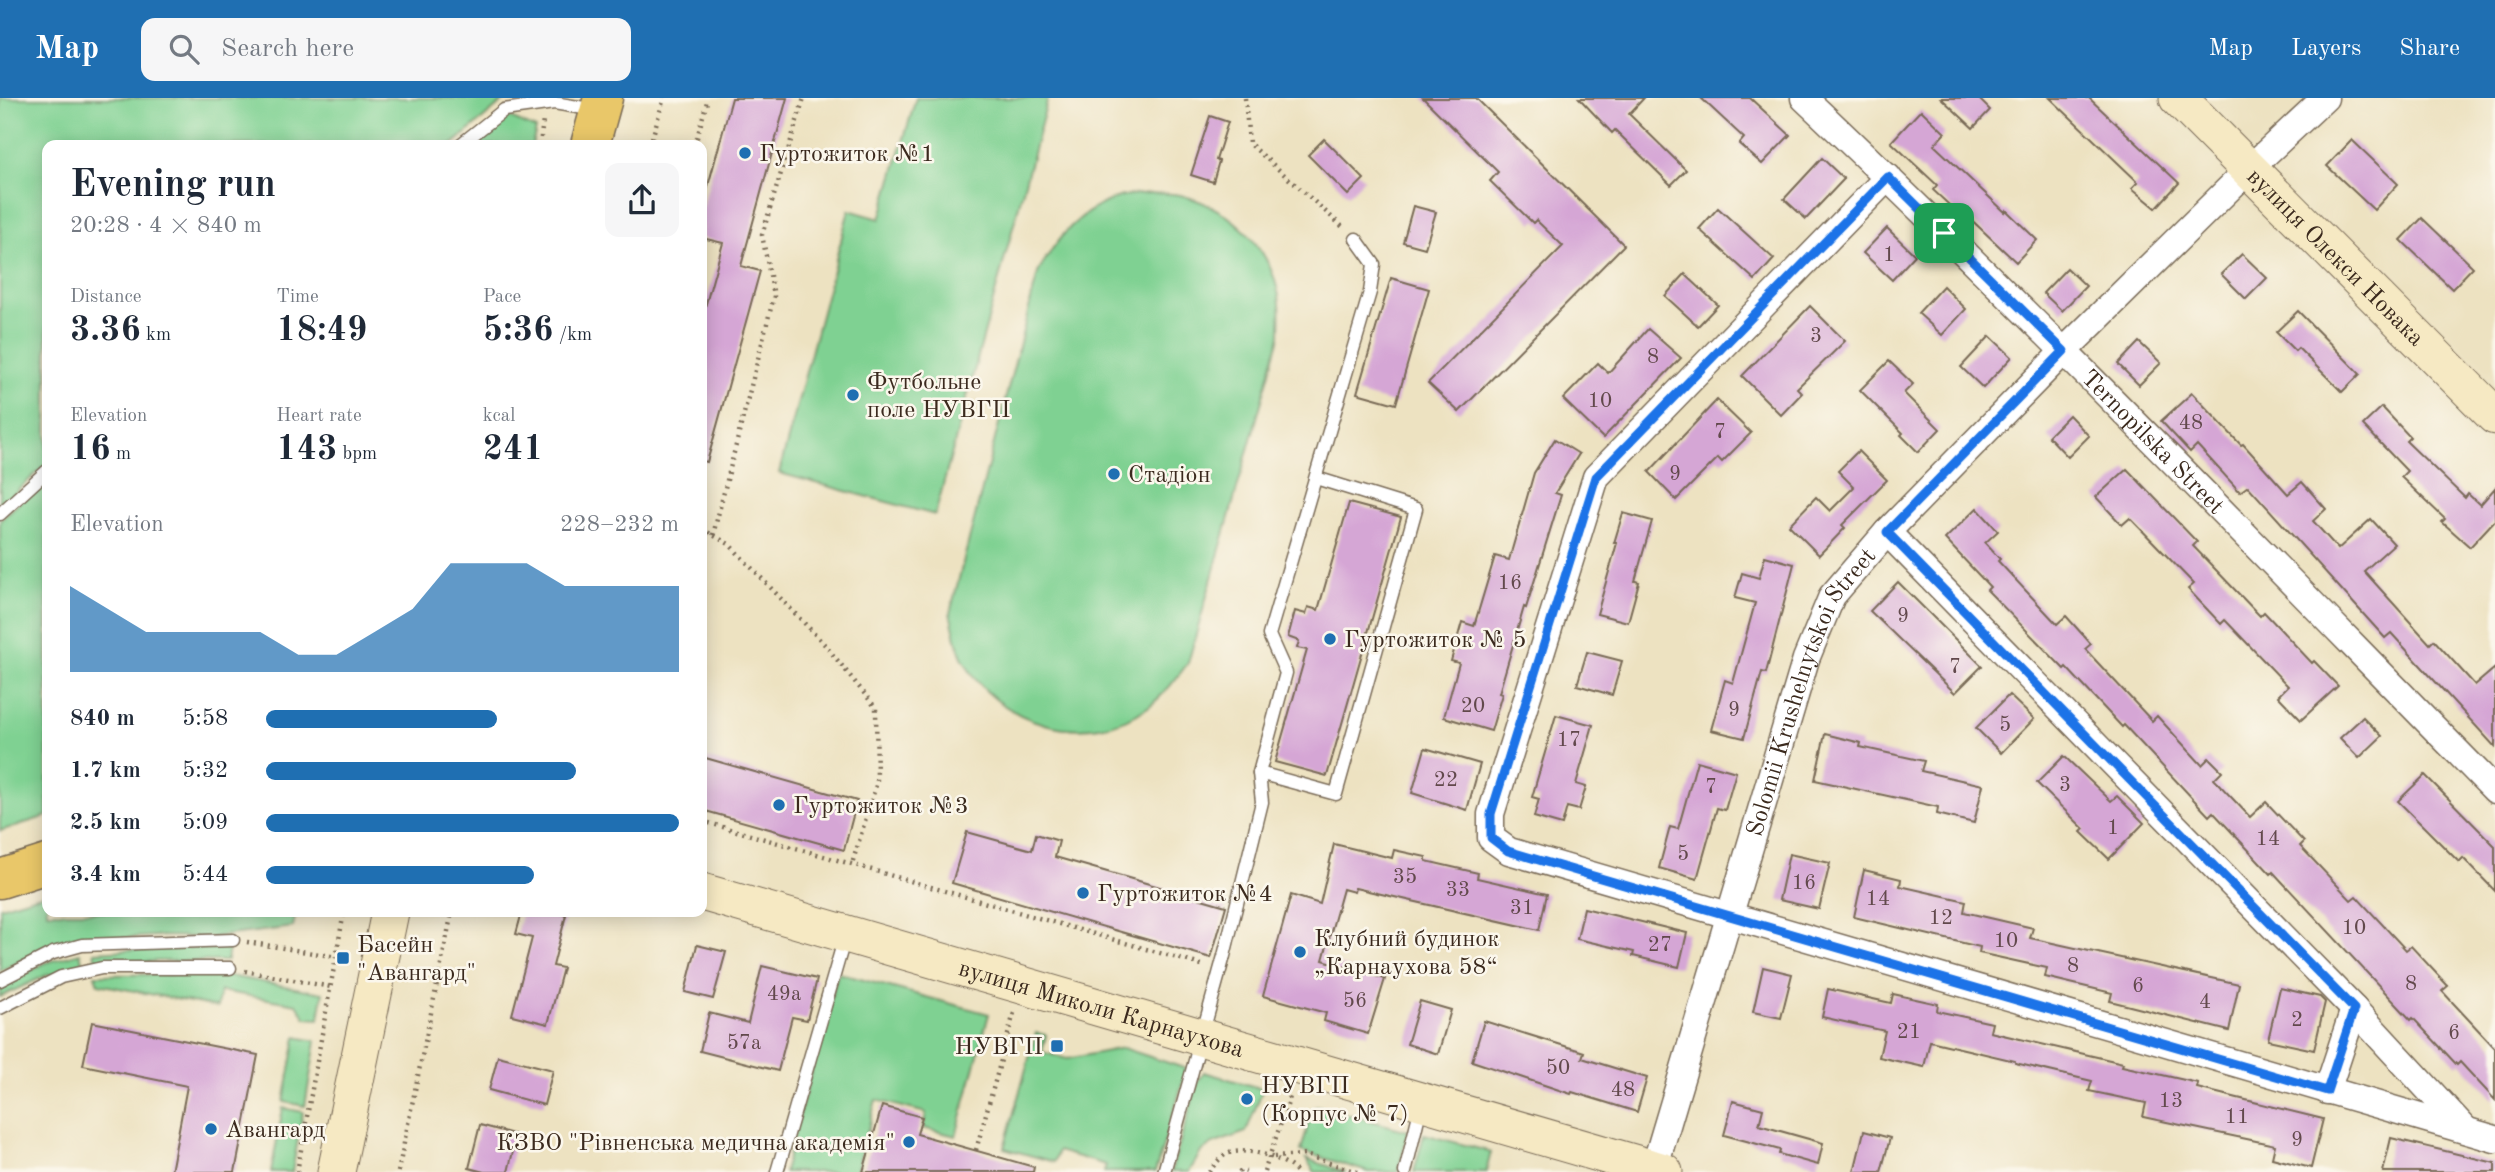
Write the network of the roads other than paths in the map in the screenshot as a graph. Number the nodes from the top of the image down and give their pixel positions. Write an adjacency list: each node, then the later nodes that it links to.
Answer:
1 (1804, 98): 7 (street, Ternopilska Street)
2 (2178, 98): 6 (main road, вулиця Олекси Новака)
3 (2325, 98): 6 (street, Solomii Krushelnytskoi Street)
4 (598, 118): 5 (lane)
5 (466, 140)
6 (2248, 170): 9 (street, Solomii Krushelnytskoi Street); 10 (main road, вулиця Олекси Новака)
7 (1888, 177): 9 (street, Ternopilska Street); 20 (street)
8 (1356, 239): 12 (lane)
9 (2064, 351): 14 (street, Solomii Krushelnytskoi Street); 16 (street, Ternopilska Street)
10 (2495, 416)
11 (42, 475): 13 (lane)
12 (1316, 478): 15 (lane); 15 (lane)
13 (0, 513)
14 (1887, 532): 20 (street, Solomii Krushelnytskoi Street); 27 (street)
15 (1259, 773): 28 (lane)
16 (2495, 790)
17 (42, 866): 18 (main road)
18 (0, 879)
19 (707, 893): 22 (main road, вулиця Миколи Карнаухова)
20 (1729, 914): 29 (street); 33 (street, Solomii Krushelnytskoi Street)
21 (389, 917): 34 (main road)
22 (846, 933): 28 (main road, вулиця Миколи Карнаухова); 35 (lane)
23 (233, 940): 25 (lane)
24 (230, 968): 26 (lane)
25 (0, 980)
26 (0, 1007)
27 (2354, 1009): 29 (street); 31 (street)
28 (1200, 1037): 30 (main road, вулиця Миколи Карнаухова); 36 (lane)
29 (2327, 1091): 31 (street)
30 (1422, 1102): 33 (main road, вулиця Миколи Карнаухова); 37 (lane)
31 (2466, 1130): 32 (street)
32 (2495, 1139)
33 (1659, 1170)
34 (336, 1172)
35 (776, 1172)
36 (1164, 1172)
37 (1405, 1172)

